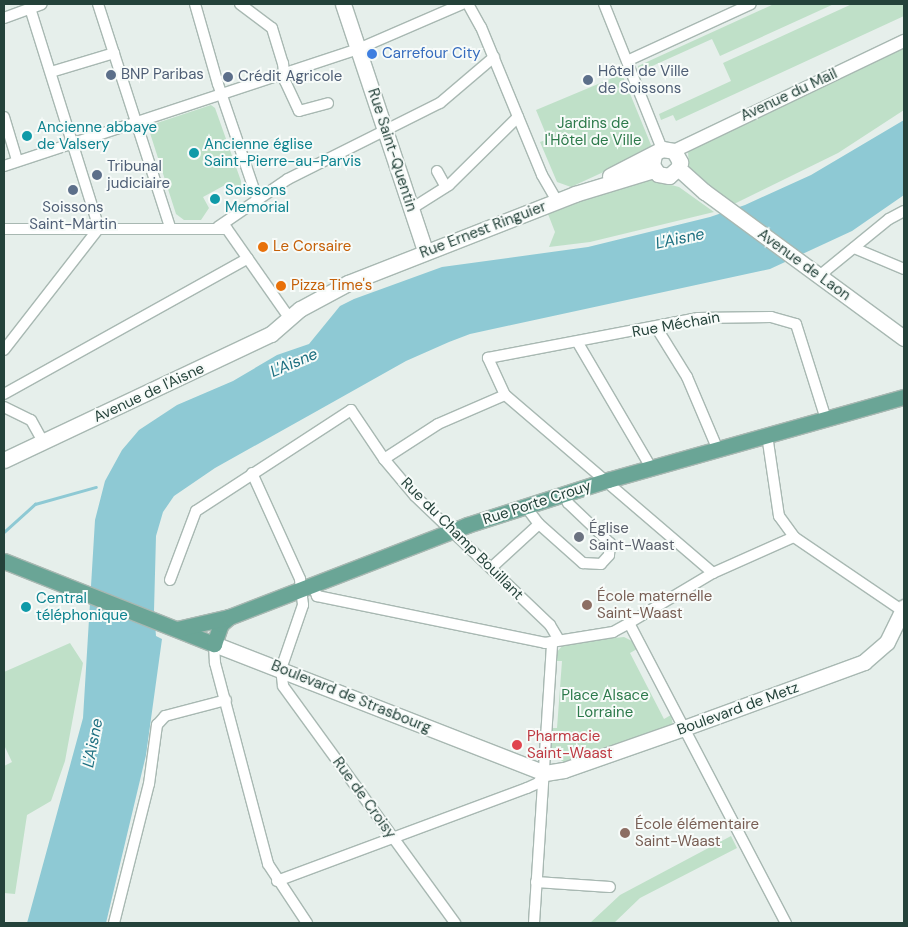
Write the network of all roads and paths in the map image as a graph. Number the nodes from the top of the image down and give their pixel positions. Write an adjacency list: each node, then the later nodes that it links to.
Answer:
1 (42, 4): 10 (street)
2 (98, 4): 14 (street)
3 (195, 4): 19 (street)
4 (240, 4): 17 (street)
5 (344, 4): 13 (main road, Rue Saint-Quentin)
6 (462, 4): 13 (street)
7 (468, 4): 15 (street)
8 (604, 4): 16 (street)
9 (751, 4): 16 (street)
10 (30, 8): 11 (street); 18 (street)
11 (4, 18)
12 (904, 41): 26 (street, Avenue du Mail)
13 (358, 49): 17 (street); 24 (main road, Rue Saint-Quentin)
14 (114, 53): 18 (street); 23 (street)
15 (494, 57): 21 (street); 24 (street)
16 (627, 61): 26 (street)
17 (285, 71): 19 (street); 20 (street)
18 (50, 72): 25 (street)
19 (221, 93): 23 (street); 34 (street)
20 (328, 103)
21 (518, 116): 32 (street); 35 (street)
22 (4, 117): 27 (street)
23 (136, 120): 25 (street); 39 (street)
24 (385, 131): 34 (street); 36 (main road, Rue Saint-Quentin)
25 (72, 141): 27 (street); 40 (street)
26 (663, 152): 29 (main road); 31 (main road); 33 (main road)
27 (17, 160): 28 (street)
28 (4, 166)
29 (654, 170): 31 (main road, Avenue de Laon); 33 (main road)
30 (437, 171): 32 (street)
31 (674, 172): 47 (main road, Avenue de Laon)
32 (446, 187): 36 (street)
33 (575, 194): 35 (main road, Rue Ernest Ringuier)
34 (257, 198): 38 (street)
35 (557, 201): 44 (main road, Rue Ernest Ringuier)
36 (412, 211): 44 (main road, Rue Saint-Quentin)
37 (904, 211): 43 (street)
38 (237, 216): 42 (street); 42 (street)
39 (170, 227): 40 (street); 42 (street)
40 (99, 228): 41 (street); 52 (street)
41 (4, 229)
42 (226, 230): 45 (street)
43 (854, 248): 46 (street); 47 (street)
44 (426, 252): 48 (main road, Rue Ernest Ringuier)
45 (248, 258): 48 (street); 53 (street)
46 (904, 269)
47 (816, 274): 50 (main road, Avenue de Laon)
48 (290, 320): 59 (main road, Avenue de l'Aisne)
49 (656, 327): 51 (street, Rue Méchain); 57 (street, Rue Méchain); 60 (street)
50 (904, 338)
51 (578, 343): 54 (street, Rue Méchain); 63 (street)
52 (4, 350)
53 (4, 394)
54 (505, 395): 61 (street); 65 (street)
55 (904, 397): 57 (main road, Rue Porte Crouy)
56 (4, 408): 59 (street)
57 (826, 419): 58 (main road, Rue Porte Crouy)
58 (767, 435): 60 (main road, Rue Porte Crouy); 70 (street)
59 (43, 442): 62 (main road, Avenue de l'Aisne)
60 (718, 450): 63 (main road, Rue Porte Crouy)
61 (384, 459): 64 (street, Rue du Champ Bouillant); 69 (street, Rue du Champ Bouillant)
62 (4, 460)
63 (652, 469): 65 (main road, Rue Porte Crouy)
64 (252, 473): 74 (street); 75 (street)
65 (608, 480): 66 (main road, Rue Porte Crouy); 73 (street)
66 (565, 494): 67 (main road, Rue Porte Crouy); 68 (street)
67 (526, 508): 68 (street); 69 (main road, Rue Porte Crouy)
68 (539, 524): 72 (street)
69 (453, 531): 72 (street, Rue du Champ Bouillant); 75 (main road, Rue Porte Crouy)
70 (794, 537): 73 (street); 76 (street)
71 (4, 561): 79 (main road, Boulevard de Strasbourg)
72 (490, 568): 80 (street, Rue du Champ Bouillant)
73 (713, 573): 78 (street)
74 (170, 580)
75 (309, 594): 77 (main road, Rue Porte Crouy); 80 (street); 82 (street)
76 (904, 609): 84 (main road, Boulevard de Metz)
77 (229, 617): 79 (main road, Rue Porte Crouy); 81 (main road)
78 (629, 623): 80 (street); 84 (street)
79 (177, 629): 81 (main road, Boulevard de Strasbourg)
80 (556, 641): 85 (street)
81 (220, 646): 82 (main road, Boulevard de Strasbourg); 83 (street)
82 (281, 668): 85 (main road, Boulevard de Strasbourg); 86 (street, Rue de Croisy)
83 (226, 700): 87 (street); 90 (street)
84 (684, 728): 85 (main road, Boulevard de Metz); 94 (street)
85 (545, 773): 86 (street); 88 (street)
86 (393, 838): 87 (street); 92 (street, Rue de Croisy)
87 (277, 881): 91 (street)
88 (536, 882): 89 (street); 93 (street)
89 (610, 887)
90 (114, 923)
91 (307, 923)
92 (455, 923)
93 (534, 923)
94 (786, 923)

